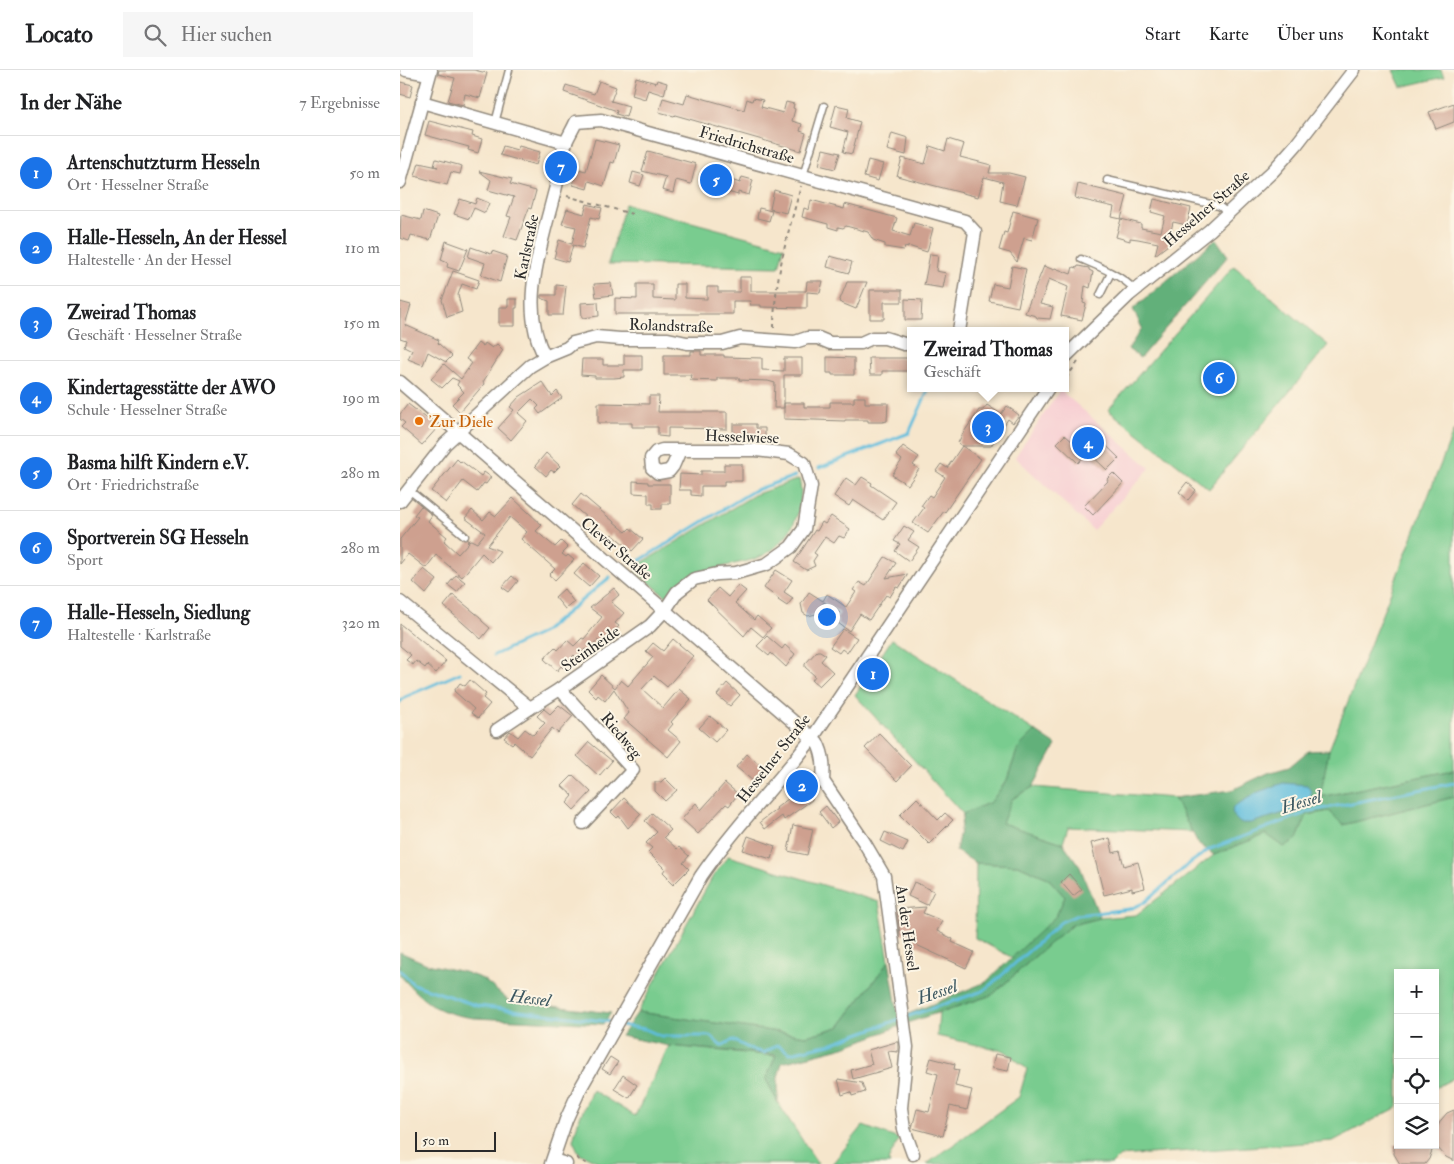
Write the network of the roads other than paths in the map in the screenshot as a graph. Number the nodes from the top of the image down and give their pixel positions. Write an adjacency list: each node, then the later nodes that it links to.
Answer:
1 (406, 70): 4 (street)
2 (509, 70): 7 (lane)
3 (1354, 70): 12 (street, Hesselner Straße)
4 (430, 72): 5 (street)
5 (422, 102): 7 (street); 11 (street)
6 (824, 106): 9 (lane)
7 (495, 123): 8 (street)
8 (566, 144): 9 (street, Friedrichstraße); 20 (street, Karlstraße)
9 (803, 177): 17 (street, Friedrichstraße)
10 (1107, 180): 12 (lane)
11 (400, 182)
12 (1228, 213): 15 (street, Hesselner Straße)
13 (1081, 259): 14 (lane)
14 (1110, 273): 15 (lane); 16 (lane)
15 (1136, 290): 19 (street, Hesselner Straße)
16 (1100, 295)
17 (959, 327)
18 (907, 344): 20 (street, Rolandstraße)
19 (1069, 353)
20 (545, 357): 23 (street, Rolandstraße)
21 (400, 382): 23 (street, Clever Straße)
22 (1045, 392): 33 (street, Hesselner Straße)
23 (458, 432): 25 (street, Rolandstraße); 29 (street, Clever Straße)
24 (680, 450): 29 (street, Hesselwiese)
25 (409, 490): 26 (street, Rolandstraße); 27 (lane)
26 (400, 501)
27 (465, 536)
28 (400, 602): 31 (street)
29 (665, 610): 30 (street, Steinheide); 33 (street, Clever Straße)
30 (560, 689): 31 (street, Steinheide); 36 (street, Riedweg)
31 (530, 708): 32 (street, Steinheide)
32 (497, 730)
33 (813, 737): 34 (street, Hesselner Straße); 35 (street)
34 (787, 770): 35 (street); 39 (street, Hesselner Straße)
35 (823, 781): 37 (street, An der Hessel)
36 (583, 823)
37 (913, 1154)
38 (569, 1159): 39 (street)
39 (552, 1162)

